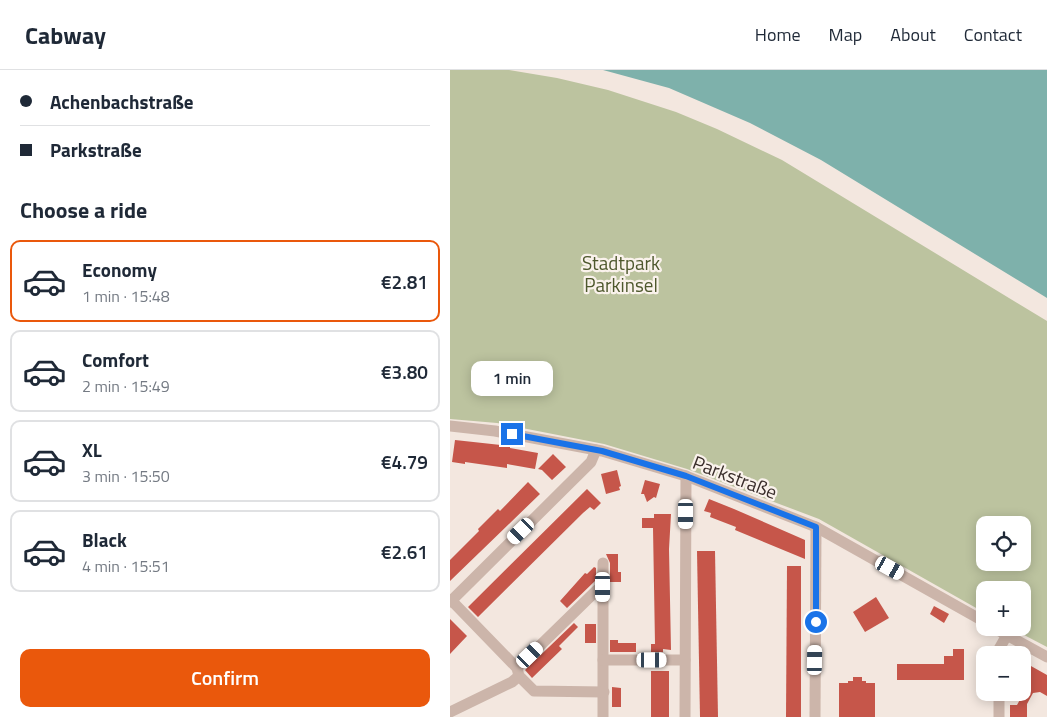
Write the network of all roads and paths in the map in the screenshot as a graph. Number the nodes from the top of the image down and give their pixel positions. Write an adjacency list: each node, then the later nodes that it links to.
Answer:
1 (450, 426): 2 (street, Parkstraße)
2 (596, 450): 3 (street, Parkstraße); 7 (street)
3 (686, 476): 4 (street, Parkstraße); 12 (street)
4 (816, 527): 8 (street, Parkstraße); 19 (street)
5 (603, 564): 6 (street)
6 (603, 587): 11 (street); 13 (street)
7 (451, 601): 13 (street)
8 (976, 617)
9 (1009, 636): 10 (street)
10 (1047, 657)
11 (603, 660): 12 (street); 14 (street)
12 (685, 660): 18 (street)
13 (518, 672): 14 (street); 16 (street)
14 (604, 692): 17 (street)
15 (999, 701): 20 (street)
16 (450, 712)
17 (603, 717)
18 (684, 717)
19 (815, 717)
20 (999, 717)

